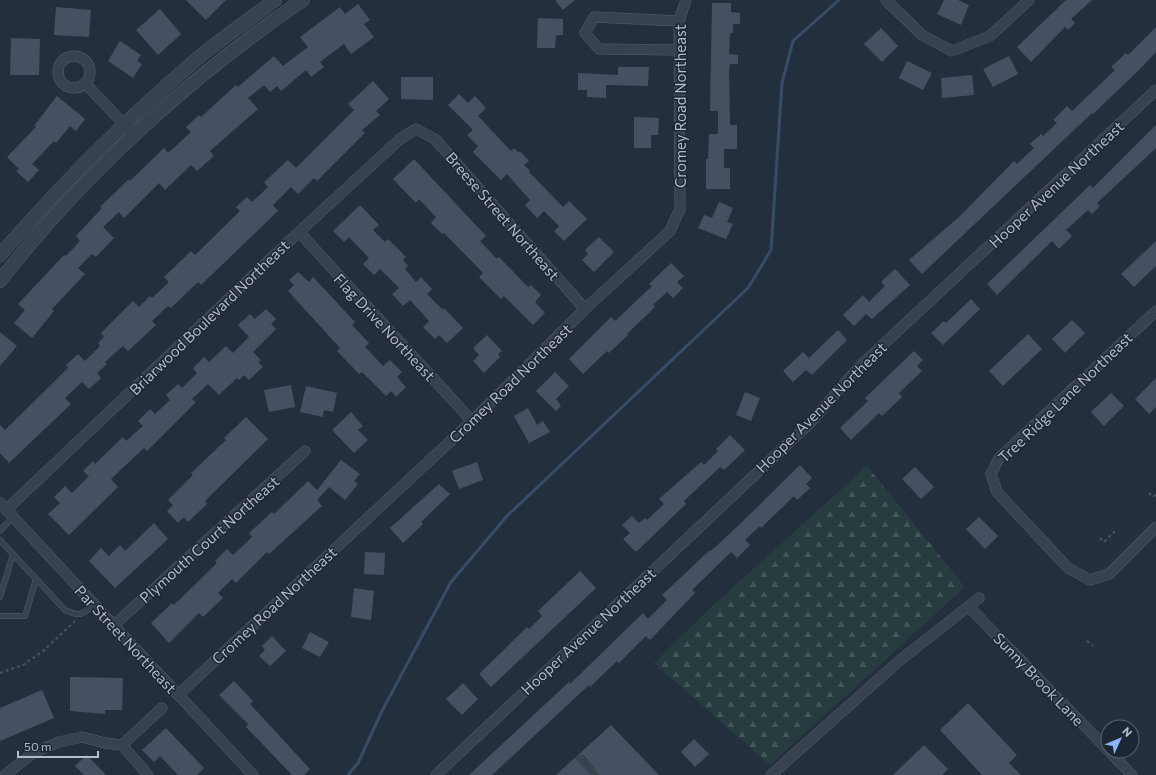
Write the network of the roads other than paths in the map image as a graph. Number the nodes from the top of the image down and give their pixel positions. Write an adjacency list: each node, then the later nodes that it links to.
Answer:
1 (275, 0): 6 (street); 11 (street)
2 (303, 0): 6 (street)
3 (686, 0): 7 (street, Cromey Road Northeast)
4 (886, 0): 5 (street)
5 (1029, 0)
6 (285, 12): 13 (street)
7 (679, 21): 8 (street, Cromey Road Northeast); 8 (street)
8 (679, 50): 17 (street, Cromey Road Northeast)
9 (85, 83): 11 (street)
10 (1156, 90): 42 (street, Hooper Avenue Northeast)
11 (124, 124): 13 (street); 15 (street)
12 (416, 129): 14 (street, Briarwood Boulevard Northeast); 17 (street, Breese Street Northeast)
13 (134, 135): 16 (street)
14 (299, 232): 19 (street, Flag Drive Northeast); 21 (street, Briarwood Boulevard Northeast)
15 (0, 256)
16 (0, 279)
17 (585, 309): 19 (street, Cromey Road Northeast)
18 (1156, 311): 22 (street, Tree Ridge Lane Northeast)
19 (472, 420): 33 (street, Cromey Road Northeast)
20 (305, 452): 32 (street, Plymouth Court Northeast)
21 (7, 510): 23 (lane); 29 (street, Par Street Northeast)
22 (1156, 528)
23 (0, 531)
24 (0, 540): 25 (lane)
25 (13, 554): 26 (lane); 27 (lane)
26 (36, 579): 29 (lane); 31 (lane)
27 (0, 597)
28 (979, 598): 30 (street)
29 (94, 605): 32 (street, Par Street Northeast)
30 (969, 607): 35 (street, Sunny Brook Lane); 44 (street)
31 (0, 616)
32 (113, 626): 33 (street, Par Street Northeast)
33 (178, 695): 41 (street, Par Street Northeast)
34 (162, 708): 36 (street)
35 (1100, 743)
36 (122, 745): 39 (street); 40 (street)
37 (581, 759): 43 (lane)
38 (1116, 759): 45 (street, Sunny Brook Lane)
39 (5, 775)
40 (148, 775)
41 (253, 775)
42 (436, 775)
43 (596, 775)
44 (772, 775)
45 (1132, 775)

